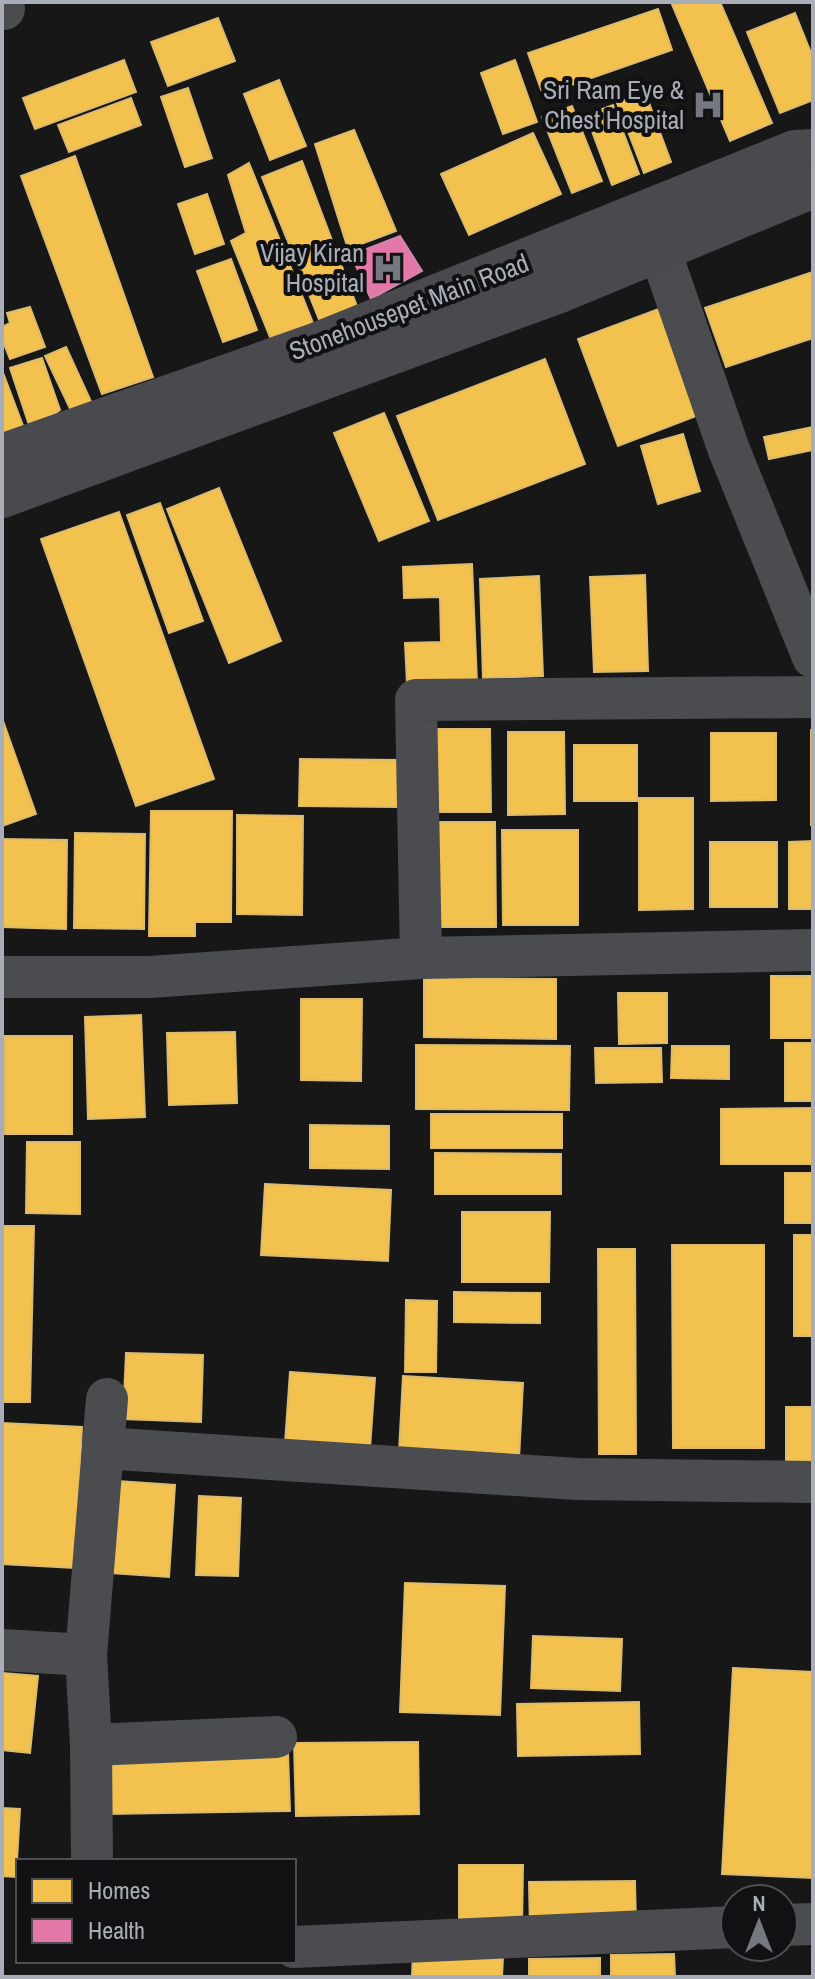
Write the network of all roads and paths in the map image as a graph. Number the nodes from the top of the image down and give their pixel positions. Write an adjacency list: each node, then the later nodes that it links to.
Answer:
1 (813, 151): 4 (main road, Stonehousepet Main Road)
2 (813, 186): 3 (main road)
3 (660, 251): 4 (main road); 7 (street)
4 (554, 272): 5 (main road, Stonehousepet Main Road); 6 (main road)
5 (2, 456)
6 (2, 496)
7 (813, 657)
8 (813, 697): 10 (street)
9 (813, 950): 10 (street)
10 (421, 958): 11 (street)
11 (2, 977)
12 (107, 1399): 13 (street)
13 (103, 1448): 14 (street); 16 (street)
14 (813, 1482)
15 (2, 1650): 16 (street)
16 (86, 1655): 18 (street)
17 (276, 1737): 18 (street)
18 (91, 1745): 19 (street)
19 (92, 1859)
20 (719, 1928): 21 (street)
21 (296, 1947)

